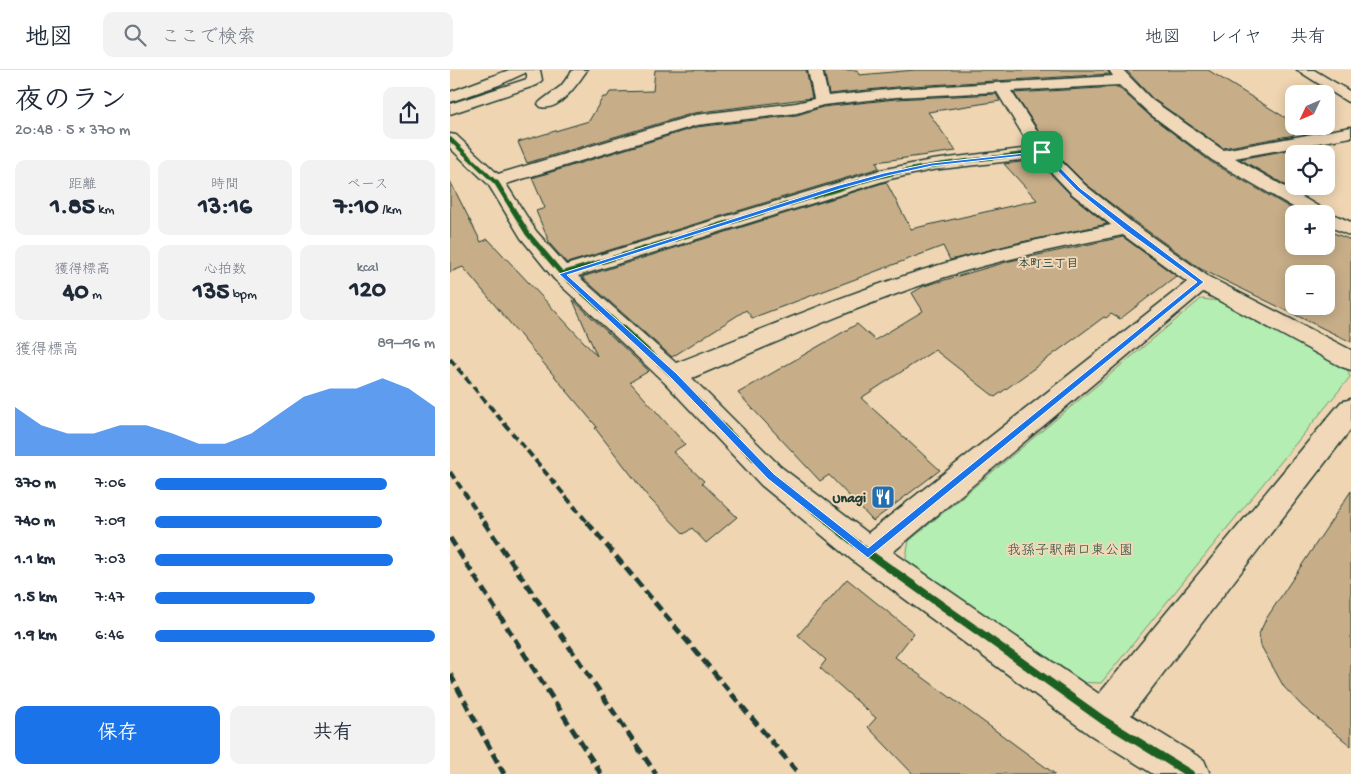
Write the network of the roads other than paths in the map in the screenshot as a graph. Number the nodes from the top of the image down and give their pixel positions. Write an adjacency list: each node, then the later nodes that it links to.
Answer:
1 (520, 70): 8 (main road)
2 (531, 70): 12 (main road)
3 (580, 70): 11 (main road)
4 (815, 70): 10 (main road)
5 (1304, 70): 9 (main road)
6 (1119, 75): 7 (main road); 16 (main road)
7 (1001, 86): 10 (main road); 15 (main road)
8 (450, 97)
9 (1350, 97)
10 (822, 101): 17 (main road)
11 (546, 104)
12 (450, 109)
13 (1351, 132): 16 (main road)
14 (450, 139): 17 (main road)
15 (1042, 152): 20 (main road); 22 (main road)
16 (1218, 156): 18 (main road)
17 (495, 182): 22 (main road)
18 (1303, 205)
19 (1335, 222): 21 (main road)
20 (1127, 228): 23 (main road); 25 (main road)
21 (1351, 230)
22 (562, 274): 25 (main road)
23 (1201, 282): 24 (main road); 27 (main road)
24 (1351, 361)
25 (673, 375): 27 (main road)
26 (1351, 409): 28 (main road)
27 (868, 553): 28 (main road)
28 (1103, 720): 29 (main road)
29 (1190, 774)

